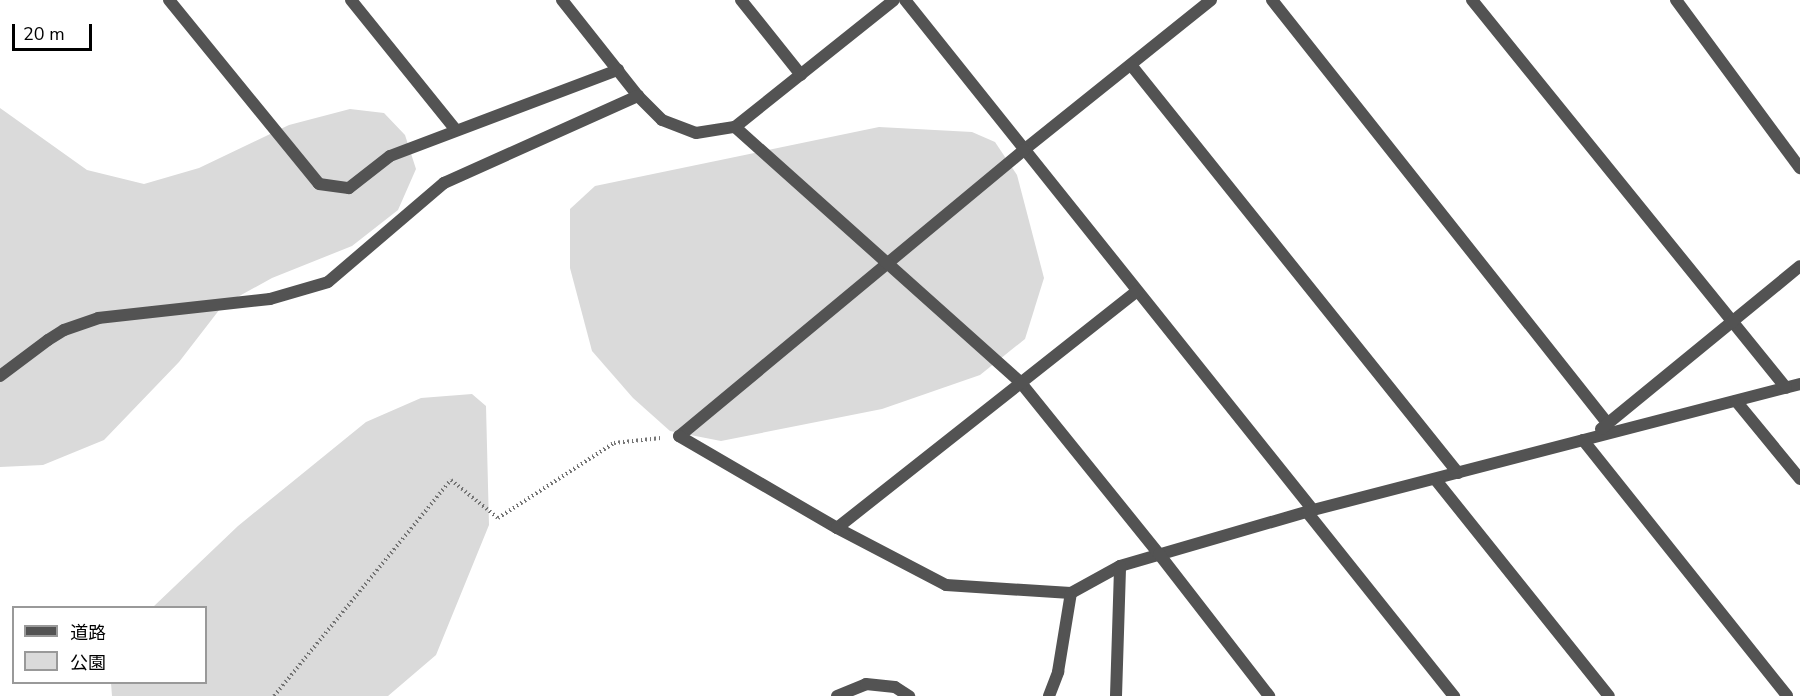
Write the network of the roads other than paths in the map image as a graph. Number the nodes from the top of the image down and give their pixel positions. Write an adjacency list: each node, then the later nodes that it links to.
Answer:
1 (169, 0): 16 (street)
2 (351, 0): 16 (street)
3 (562, 0): 12 (street)
4 (741, 0): 13 (street)
5 (894, 0): 13 (street)
6 (905, 0): 17 (street)
7 (1211, 0): 11 (street)
8 (1272, 0): 28 (street)
9 (1472, 0): 22 (street)
10 (1676, 0): 18 (street)
11 (1131, 65): 17 (street); 30 (street)
12 (618, 70): 14 (street); 16 (street)
13 (801, 75): 15 (street)
14 (638, 96): 15 (street); 23 (street)
15 (735, 127): 19 (street)
16 (456, 129)
17 (1024, 150): 19 (street); 21 (street)
18 (1800, 168)
19 (886, 265): 24 (street); 34 (street)
20 (1800, 266): 22 (street)
21 (1137, 291): 24 (street); 33 (street)
22 (1731, 323): 26 (street); 28 (street)
23 (0, 376)
24 (1021, 383): 34 (street); 35 (street)
25 (1800, 384): 26 (street)
26 (1786, 388): 27 (street)
27 (1736, 401): 29 (street); 32 (street)
28 (1608, 424): 29 (street)
29 (1586, 440): 30 (street); 45 (street)
30 (1458, 473): 31 (street)
31 (1434, 479): 33 (street); 44 (street)
32 (1800, 479)
33 (1310, 511): 35 (street); 43 (street)
34 (837, 528): 37 (street)
35 (1159, 554): 36 (street); 42 (street)
36 (1120, 566): 37 (street); 41 (street)
37 (1071, 593): 40 (street)
38 (837, 696): 39 (street)
39 (909, 696)
40 (1049, 696)
41 (1116, 696)
42 (1269, 696)
43 (1454, 696)
44 (1609, 696)
45 (1787, 696)

